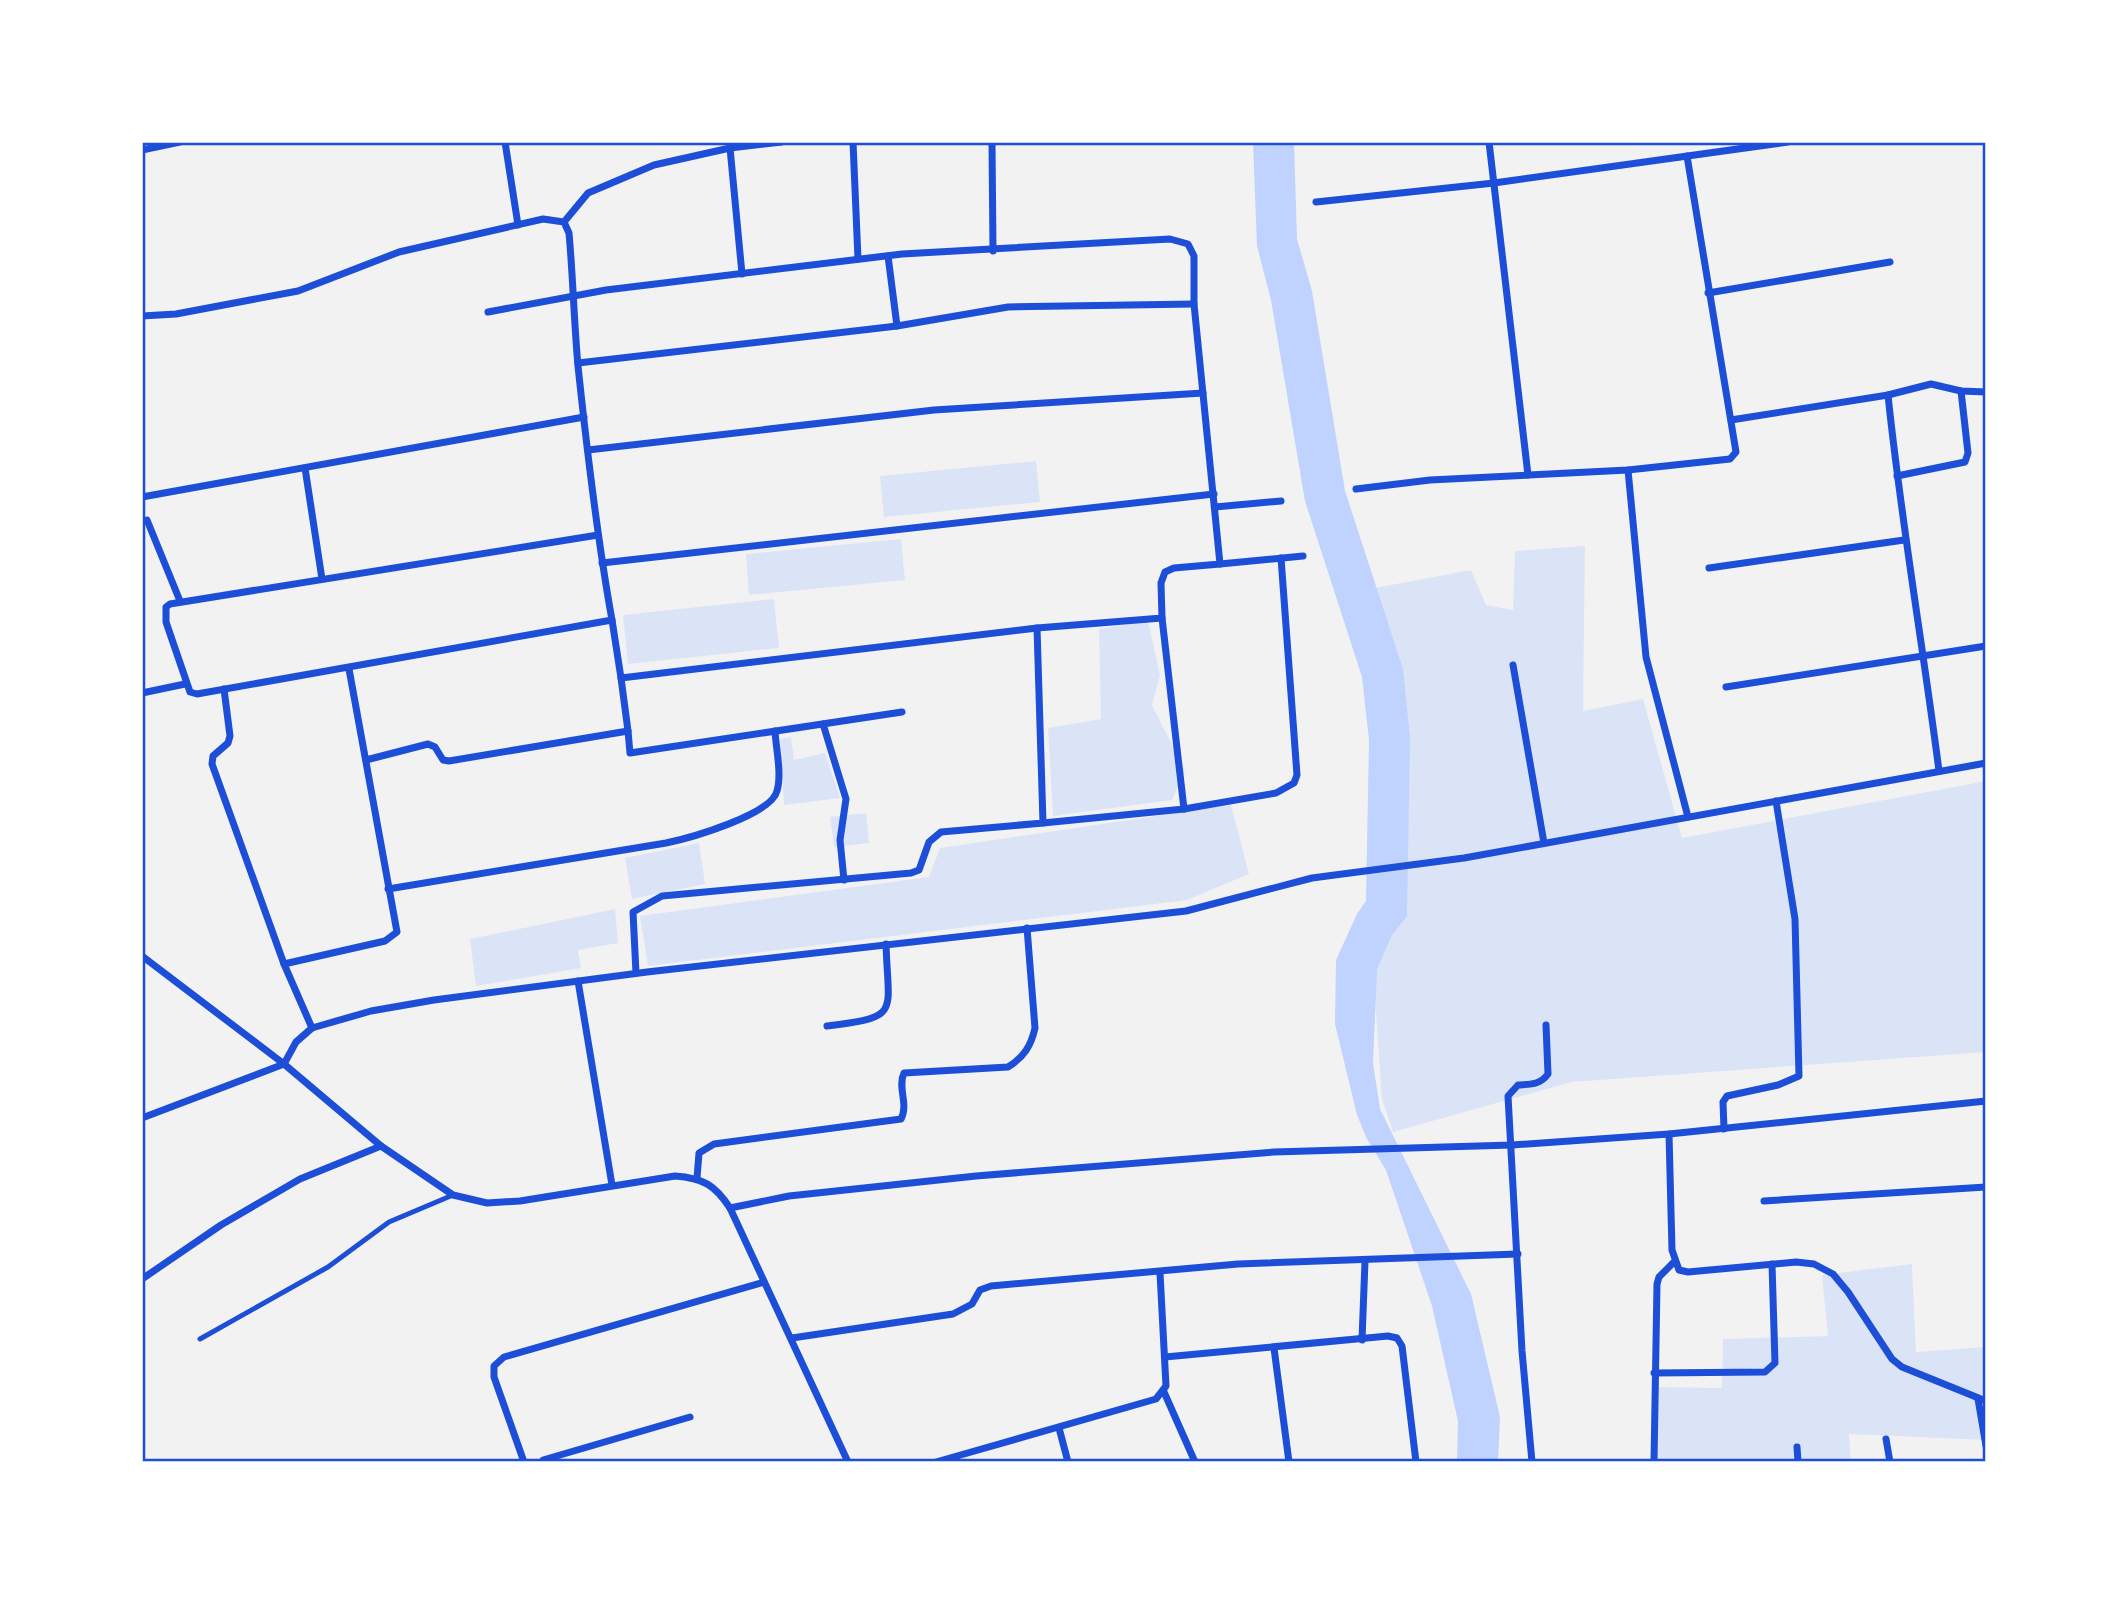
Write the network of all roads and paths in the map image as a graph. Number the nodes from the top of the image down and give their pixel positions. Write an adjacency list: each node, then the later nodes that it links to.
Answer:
1 (180, 142): 10 (street)
2 (505, 142): 16 (street)
3 (782, 142): 9 (street)
4 (853, 142): 19 (street)
5 (992, 142): 17 (street)
6 (1489, 142): 13 (street)
7 (1719, 142): 11 (street)
8 (1788, 142): 11 (street)
9 (730, 148): 15 (street); 21 (street)
10 (142, 150)
11 (1720, 151): 12 (street)
12 (1687, 156): 13 (street); 22 (street)
13 (1493, 183): 14 (street); 38 (street)
14 (1316, 202)
15 (564, 222): 16 (street); 23 (street)
16 (518, 225): 26 (street)
17 (993, 251): 18 (street); 24 (street)
18 (888, 256): 19 (street); 27 (street)
19 (858, 259): 21 (street)
20 (1890, 262): 22 (street)
21 (742, 274): 23 (street)
22 (1708, 293): 34 (street)
23 (575, 296): 25 (street); 28 (street)
24 (1194, 304): 27 (street); 31 (street)
25 (488, 312)
26 (142, 316)
27 (897, 327): 28 (street)
28 (578, 363): 33 (street)
29 (1961, 391): 30 (street); 32 (street); 39 (street)
30 (1986, 392)
31 (1203, 393): 35 (street); 41 (street)
32 (1888, 395): 34 (street); 39 (street)
33 (584, 417): 35 (street); 36 (street)
34 (1731, 420): 37 (street)
35 (588, 450): 46 (street)
36 (306, 468): 42 (street); 53 (street)
37 (1628, 470): 38 (street); 76 (street)
38 (1528, 475): 40 (street)
39 (1897, 476): 47 (street)
40 (1356, 489)
41 (1214, 494): 44 (street); 50 (street)
42 (142, 497)
43 (1281, 501): 44 (street)
44 (1215, 507): 51 (street)
45 (147, 520): 54 (street)
46 (598, 535): 50 (street); 53 (street)
47 (1904, 540): 52 (street); 59 (street)
48 (1303, 556): 49 (street)
49 (1281, 558): 51 (street); 75 (street)
50 (602, 563): 56 (street)
51 (1220, 564): 55 (street)
52 (1709, 568)
53 (322, 579): 54 (street)
54 (180, 601): 63 (street)
55 (1161, 618): 57 (street); 75 (street)
56 (612, 621): 61 (street); 62 (street)
57 (1037, 628): 62 (street); 77 (street)
58 (1986, 646): 59 (street)
59 (1925, 656): 64 (street); 73 (street)
60 (1513, 665): 78 (street)
61 (349, 669): 65 (street); 71 (street)
62 (621, 678): 69 (street)
63 (185, 684): 65 (street); 66 (street)
64 (1726, 687)
65 (224, 689): 84 (street)
66 (142, 693)
67 (902, 712): 68 (street)
68 (823, 724): 70 (street); 79 (street)
69 (628, 731): 70 (street); 71 (street)
70 (775, 731): 80 (street)
71 (366, 760): 80 (street)
72 (1986, 763): 73 (street)
73 (1939, 771): 74 (street)
74 (1776, 801): 76 (street); 93 (street)
75 (1184, 809): 77 (street)
76 (1688, 817): 78 (street)
77 (1043, 823): 79 (street)
78 (1544, 843): 81 (street)
79 (844, 880): 85 (street)
80 (388, 889): 84 (street)
81 (1027, 928): 82 (street); 97 (street)
82 (886, 944): 85 (street); 88 (street)
83 (142, 956): 90 (street)
84 (284, 964): 89 (street)
85 (635, 973): 86 (street)
86 (578, 981): 89 (street); 98 (street)
87 (1546, 1024): 95 (street)
88 (827, 1026)
89 (312, 1028): 90 (street)
90 (284, 1064): 92 (street); 96 (street)
91 (1986, 1101): 93 (street)
92 (142, 1118)
93 (1724, 1129): 94 (street)
94 (1669, 1135): 95 (street); 105 (street)
95 (1512, 1145): 102 (street); 103 (street)
96 (381, 1146): 100 (street); 108 (street)
97 (697, 1178): 98 (street); 102 (street)
98 (612, 1185): 100 (street)
99 (1986, 1187): 101 (street)
100 (453, 1195): 111 (lane)
101 (1765, 1201)
102 (730, 1208): 109 (street)
103 (1518, 1254): 104 (street); 131 (street)
104 (1365, 1261): 107 (street); 112 (street)
105 (1674, 1262): 106 (street); 115 (street)
106 (1772, 1264): 115 (street); 117 (street)
107 (1160, 1273): 110 (street); 114 (street)
108 (142, 1279)
109 (764, 1282): 110 (street); 124 (street)
110 (792, 1338): 125 (street)
111 (200, 1339)
112 (1362, 1340): 113 (street); 130 (street)
113 (1274, 1348): 114 (street); 129 (street)
114 (1166, 1357): 116 (street)
115 (1654, 1373): 132 (street)
116 (1164, 1392): 119 (street); 128 (street)
117 (1982, 1400): 121 (street)
118 (690, 1417): 123 (street)
119 (1059, 1428): 126 (street); 127 (street)
120 (1886, 1438): 134 (street)
121 (1986, 1446)
122 (1797, 1447): 133 (street)
123 (542, 1461)
124 (524, 1462)
125 (848, 1462)
126 (936, 1462)
127 (1068, 1462)
128 (1195, 1462)
129 (1289, 1462)
130 (1416, 1462)
131 (1532, 1462)
132 (1654, 1462)
133 (1798, 1462)
134 (1890, 1462)

